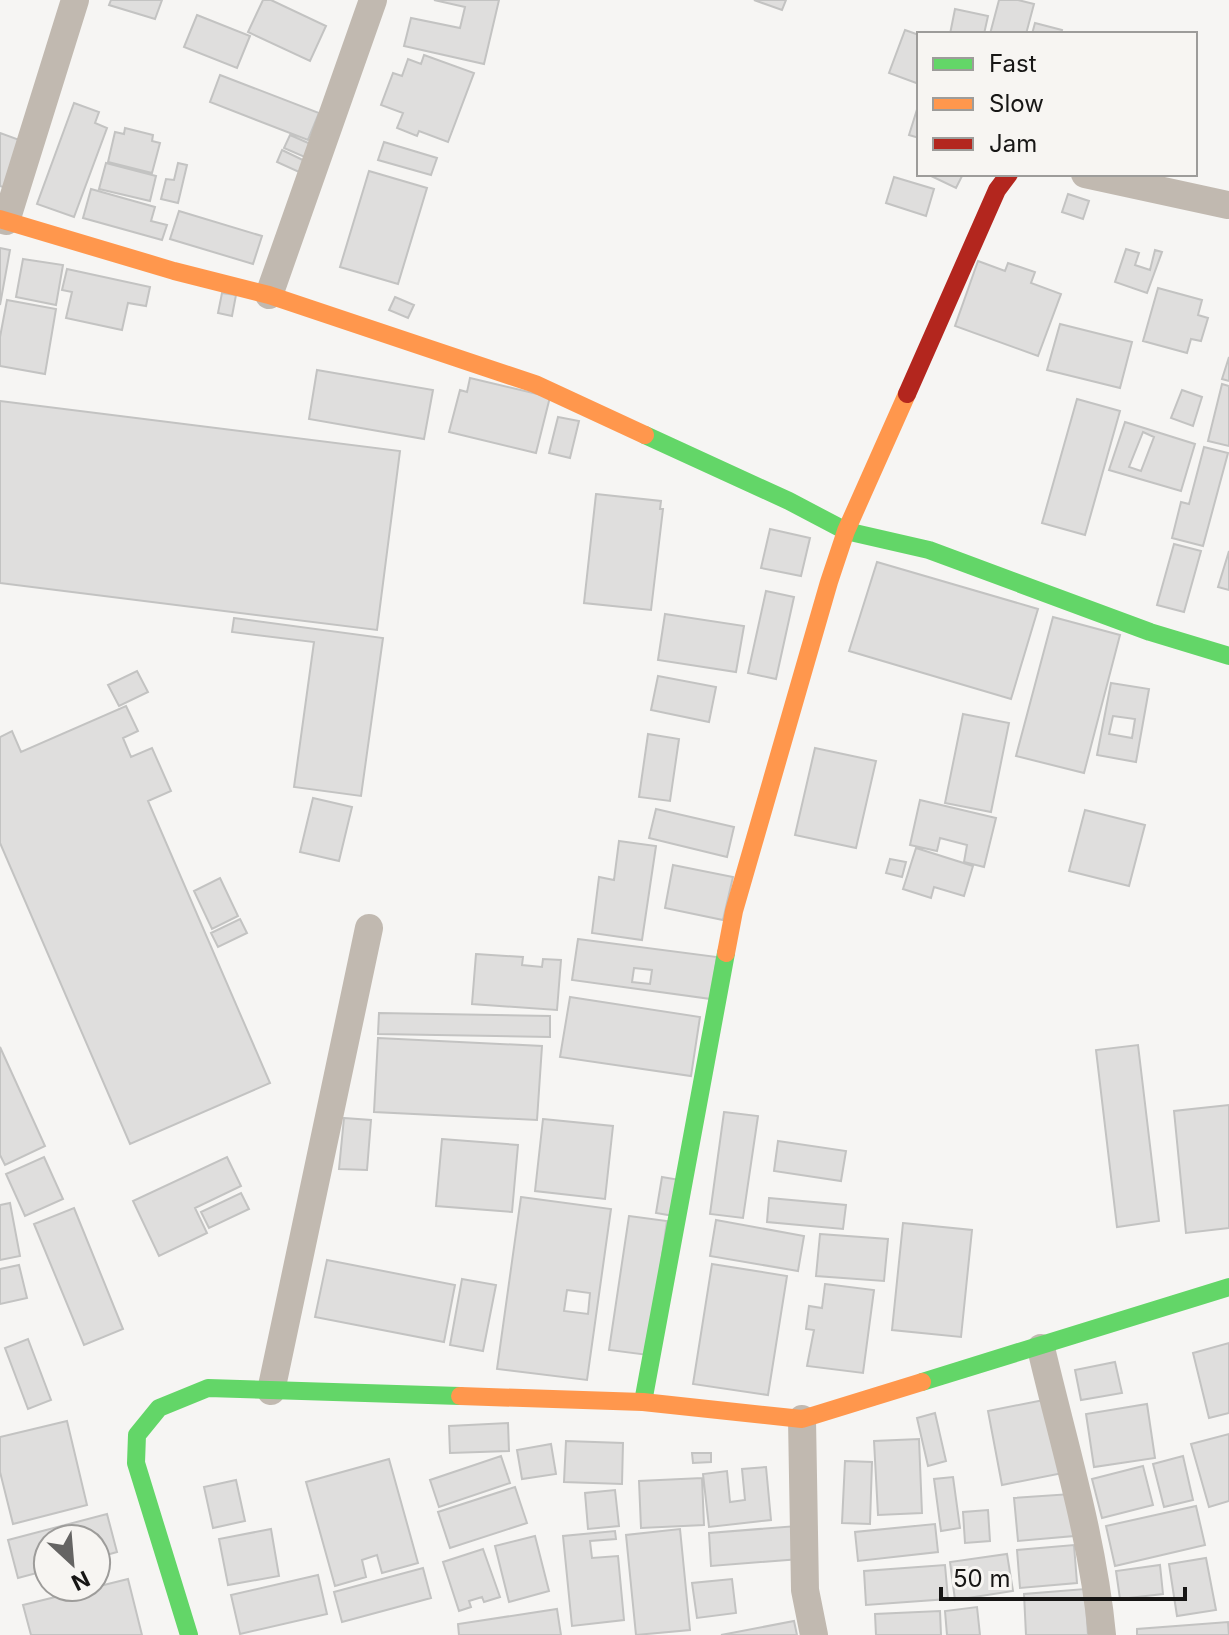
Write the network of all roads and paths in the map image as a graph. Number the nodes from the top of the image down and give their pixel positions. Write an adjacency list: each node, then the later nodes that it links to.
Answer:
1 (75, 0): 6 (street)
2 (373, 0): 7 (street)
3 (1008, 176): 8 (street)
4 (1094, 176): 5 (street)
5 (1229, 206)
6 (3, 220): 7 (street)
7 (269, 295): 8 (street)
8 (846, 531): 9 (street); 14 (street)
9 (1229, 656)
10 (369, 928): 13 (street)
11 (1229, 1287): 12 (street)
12 (1041, 1348): 15 (street); 18 (street)
13 (271, 1391): 14 (street); 16 (street)
14 (643, 1402): 15 (street)
15 (802, 1419): 17 (street)
16 (189, 1635)
17 (814, 1635)
18 (1102, 1635)

